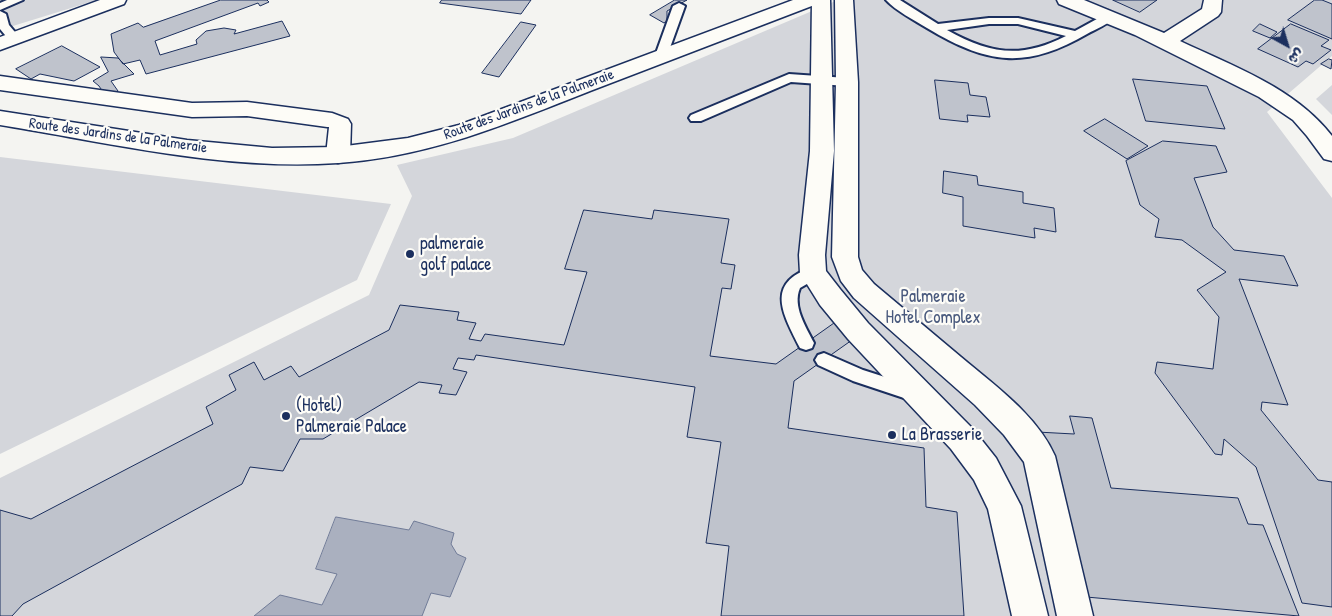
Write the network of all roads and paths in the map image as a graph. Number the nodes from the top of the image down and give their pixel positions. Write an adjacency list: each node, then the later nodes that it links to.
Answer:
1 (17, 0): 10 (lane)
2 (117, 0): 15 (street)
3 (810, 0): 17 (street, Route des Jardins de la Palmeraie)
4 (821, 0): 18 (street)
5 (844, 0): 18 (street)
6 (892, 0): 13 (lane)
7 (1066, 0): 12 (street)
8 (1213, 0): 16 (street)
9 (679, 6): 17 (lane)
10 (0, 7)
11 (0, 14): 15 (lane)
12 (1110, 16): 14 (lane); 16 (street)
13 (936, 28): 14 (lane); 14 (lane)
14 (1075, 35)
15 (7, 41)
16 (1166, 41): 23 (street)
17 (661, 56): 24 (street, Route des Jardins de la Palmeraie)
18 (835, 80): 21 (lane); 22 (street)
19 (0, 83): 24 (street)
20 (0, 118): 24 (street, Route des Jardins de la Palmeraie)
21 (696, 118)
22 (834, 151): 25 (street); 30 (street)
23 (1332, 153)
24 (338, 155)
25 (814, 273): 26 (lane); 28 (street)
26 (806, 343)
27 (824, 360): 28 (lane)
28 (921, 396): 29 (street)
29 (1030, 616)
30 (1075, 616)

